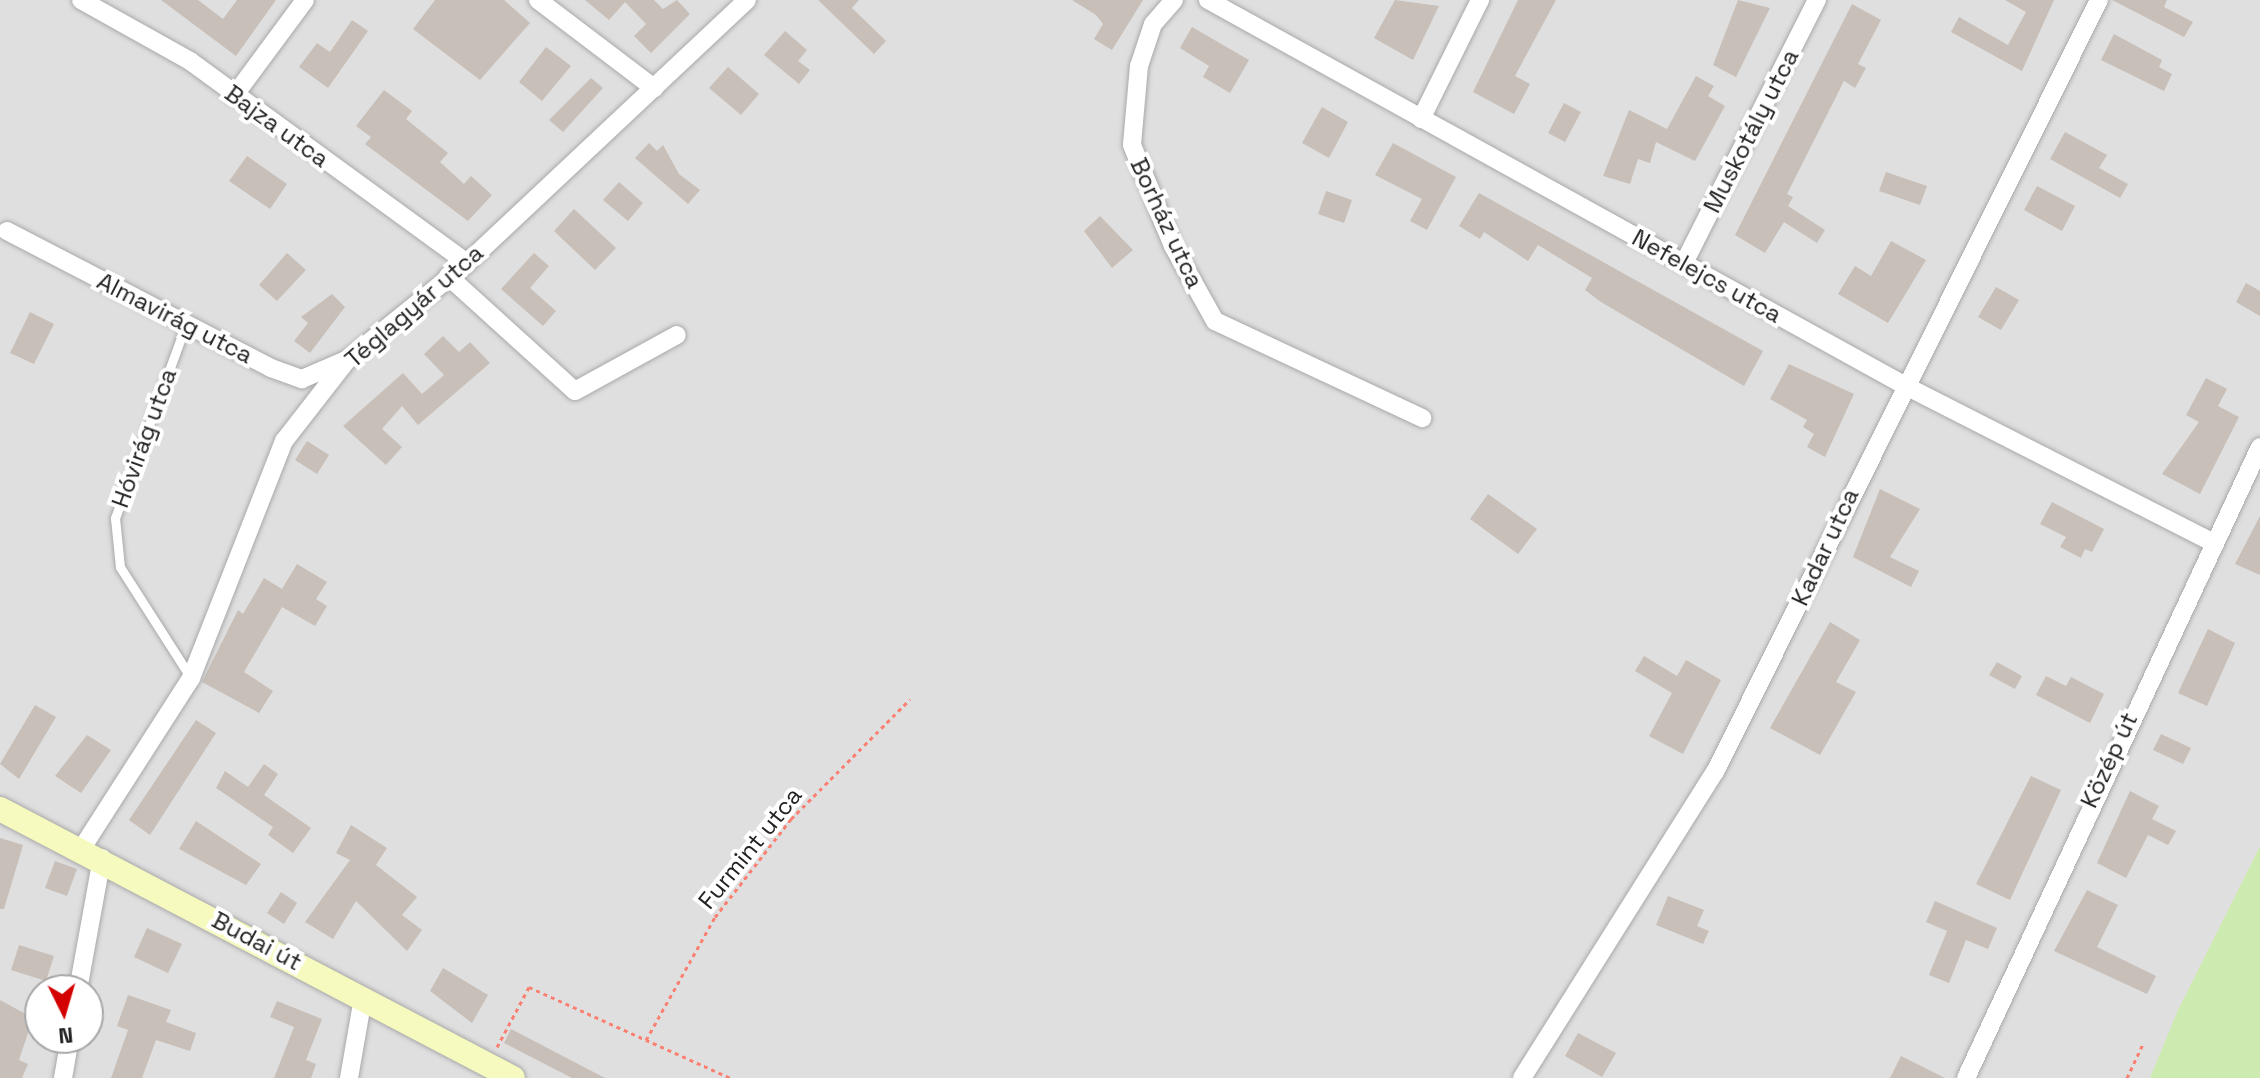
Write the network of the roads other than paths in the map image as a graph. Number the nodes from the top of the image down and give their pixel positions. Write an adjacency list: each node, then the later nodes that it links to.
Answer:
1 (81, 0): 11 (street, Bajza utca)
2 (305, 0): 11 (street)
3 (538, 0): 10 (street)
4 (747, 0): 10 (street, Téglagyár utca)
5 (1174, 0): 21 (street, Borház utca)
6 (1208, 0): 12 (street, Nefelejcs utca)
7 (1480, 0): 12 (street)
8 (1817, 0): 15 (street, Muskotály utca)
9 (2099, 0): 20 (street, Kadar utca)
10 (654, 88): 14 (street, Téglagyár utca)
11 (234, 96): 14 (street, Bajza utca)
12 (1421, 119): 15 (street, Nefelejcs utca)
13 (7, 231): 17 (street, Almavirág utca)
14 (467, 263): 16 (street, Téglagyár utca)
15 (1684, 263): 20 (street, Nefelejcs utca)
16 (448, 276): 18 (street); 19 (street, Téglagyár utca)
17 (186, 324): 19 (street, Almavirág utca); 24 (lane, Hóvirág utca)
18 (677, 335)
19 (347, 360): 24 (street, Téglagyár utca)
20 (1902, 384): 23 (street, Nefelejcs utca); 33 (street, Kadar utca)
21 (1422, 418)
22 (2260, 447): 23 (street, Közép út)
23 (2210, 541): 34 (street, Közép út)
24 (191, 678): 26 (street, Téglagyár utca)
25 (0, 809): 26 (street, Budai út)
26 (92, 853): 27 (street); 28 (street, Budai út)
27 (80, 974)
28 (363, 998): 31 (street); 32 (street, Budai út)
29 (67, 1054): 30 (street)
30 (63, 1078)
31 (349, 1078)
32 (513, 1078)
33 (1522, 1078)
34 (1966, 1078)

